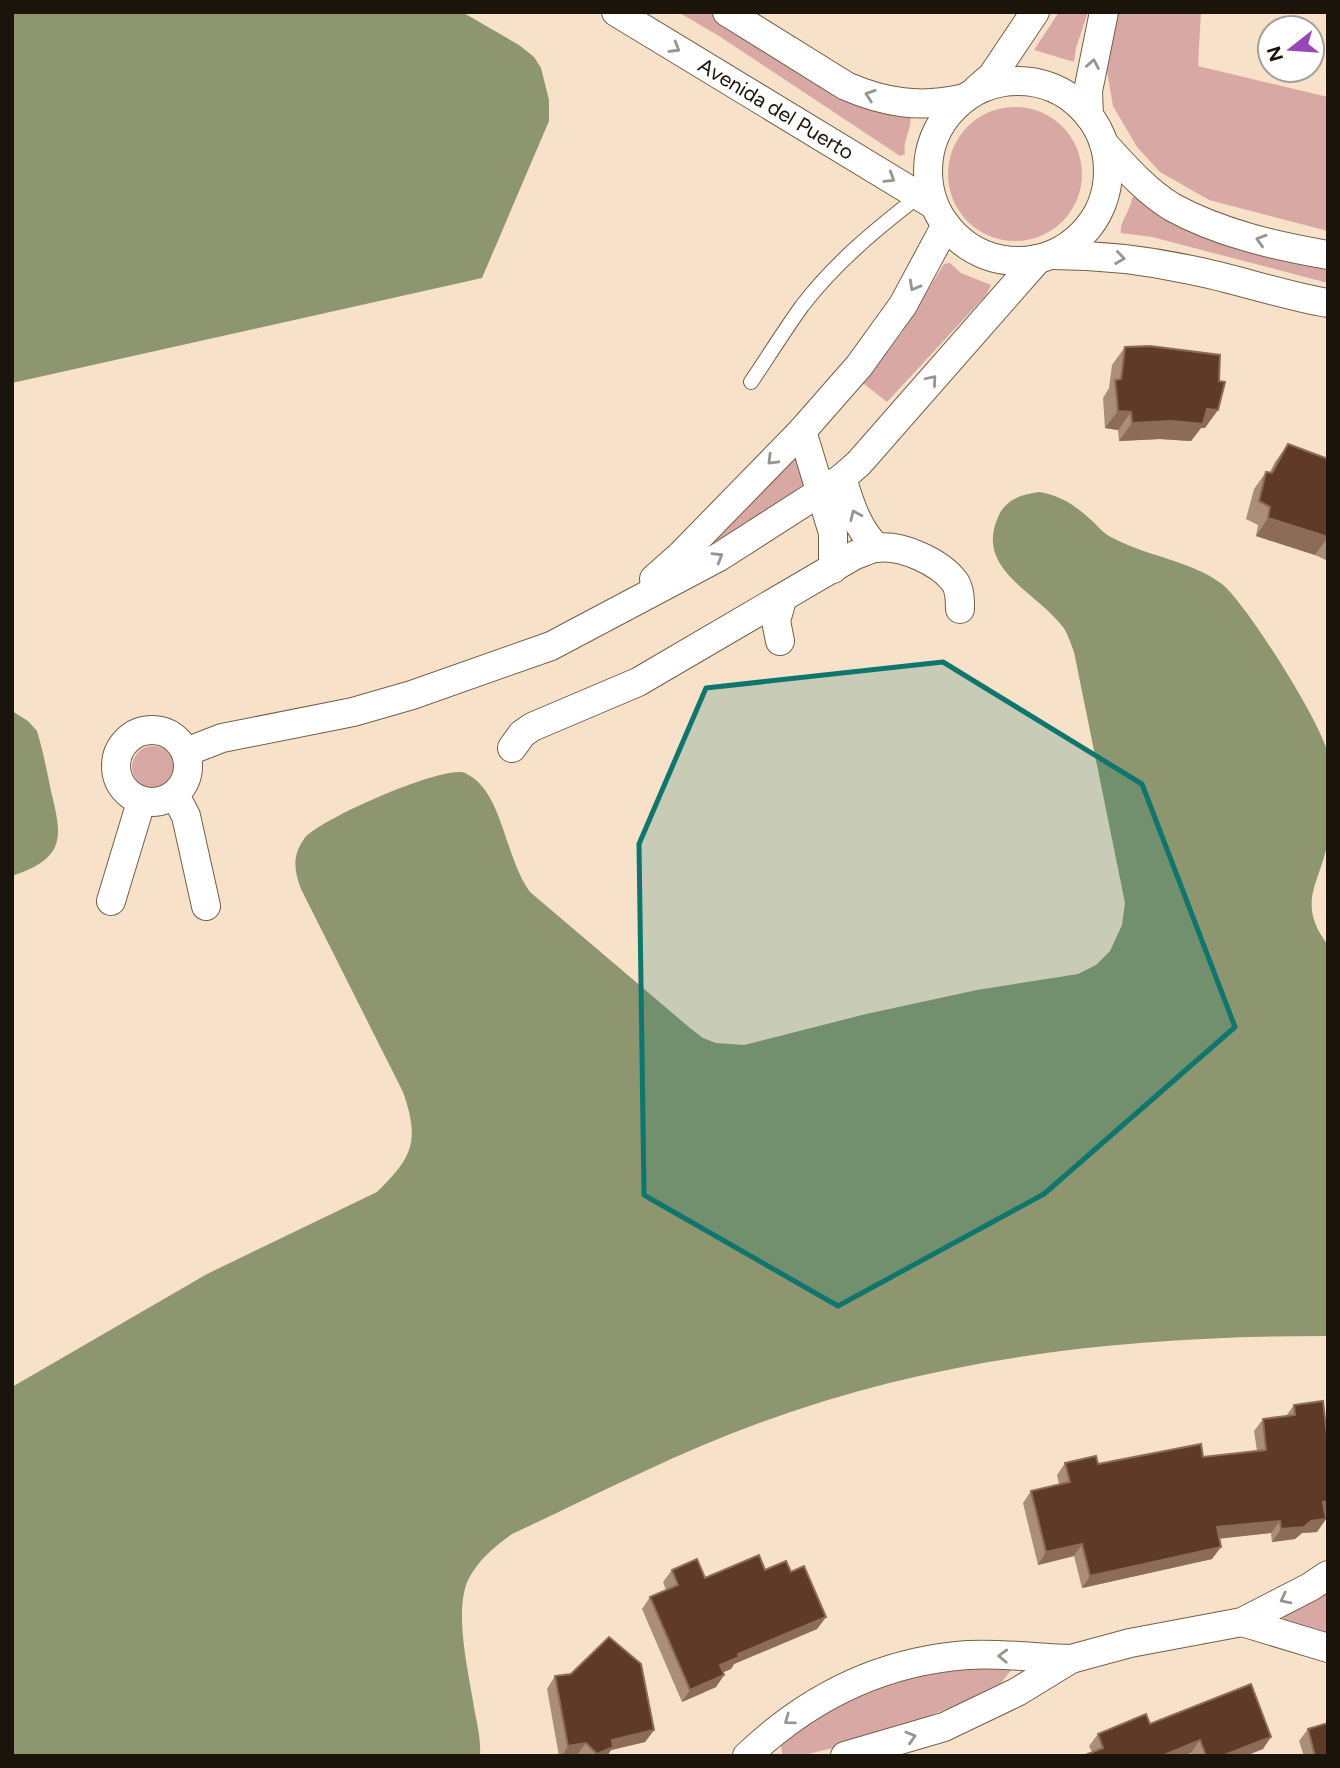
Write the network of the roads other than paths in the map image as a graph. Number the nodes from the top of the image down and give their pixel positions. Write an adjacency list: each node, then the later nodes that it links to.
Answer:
1 (616, 12): 8 (street, Avenida del Puerto, one-way to 8)
2 (727, 12): 5 (street, one-way to 2)
3 (1035, 12): 5 (street)
4 (1104, 12): 6 (street, one-way to 4)
5 (969, 94): 6 (street); 8 (street)
6 (1089, 116): 7 (street)
7 (1104, 144): 9 (street, one-way to 7); 10 (street)
8 (933, 209): 10 (street); 12 (lane); 13 (street, one-way to 13)
9 (1328, 255)
10 (1045, 257): 11 (street, one-way to 11); 14 (street, one-way to 10)
11 (1328, 303)
12 (751, 382)
13 (802, 431): 14 (street); 19 (street, one-way to 19)
14 (832, 484): 15 (street, one-way to 14); 16 (street); 19 (street, one-way to 14)
15 (877, 548): 16 (street); 18 (street)
16 (833, 569): 17 (street)
17 (782, 600): 20 (street); 21 (street)
18 (960, 609)
19 (615, 612): 22 (street)
20 (780, 641)
21 (512, 748)
22 (186, 752): 23 (street); 24 (street)
23 (175, 795): 24 (street); 26 (street)
24 (141, 802): 25 (street)
25 (111, 901)
26 (206, 906)
27 (1328, 1575): 28 (street, one-way to 28)
28 (1242, 1622): 29 (street); 30 (street)
29 (1328, 1648)
30 (1071, 1659): 31 (street, one-way to 31); 32 (street, one-way to 30)
31 (747, 1756)
32 (845, 1756)

